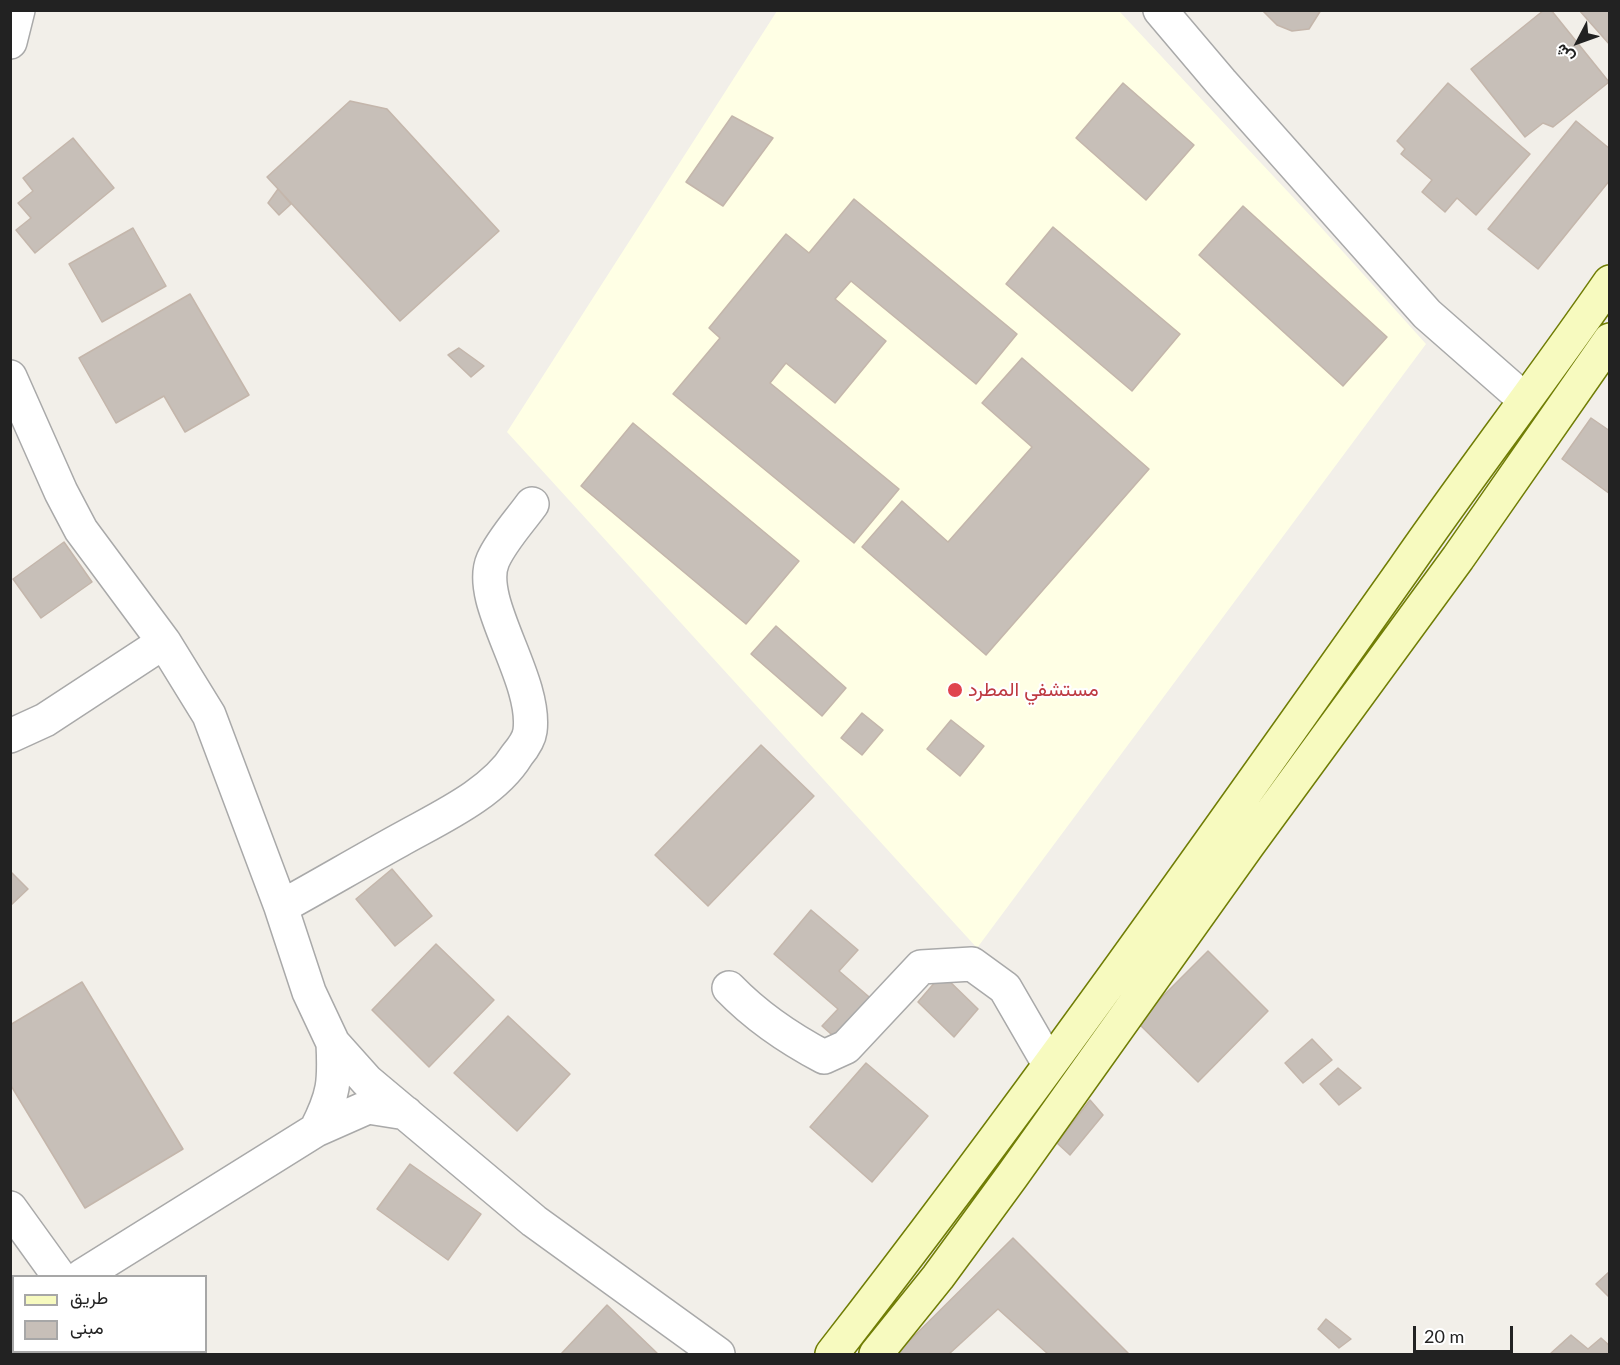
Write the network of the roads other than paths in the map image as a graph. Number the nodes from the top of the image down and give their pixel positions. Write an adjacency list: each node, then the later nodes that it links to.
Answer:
1 (18, 10): 3 (street)
2 (1160, 10): 7 (street)
3 (10, 42)
4 (1610, 282): 7 (main road)
5 (1610, 340): 11 (main road)
6 (10, 377): 9 (street)
7 (1525, 400): 10 (main road)
8 (532, 504): 13 (street)
9 (164, 642): 12 (street); 13 (street)
10 (1307, 706): 11 (main road); 16 (main road)
11 (1335, 726): 24 (main road)
12 (10, 736)
13 (281, 907): 15 (street)
14 (729, 988): 16 (street)
15 (333, 1043): 17 (street); 18 (street)
16 (1049, 1064): 23 (main road)
17 (406, 1113): 18 (street); 22 (street)
18 (316, 1130): 21 (street)
19 (10, 1208): 20 (street)
20 (58, 1275)
21 (84, 1275)
22 (718, 1354)
23 (832, 1354)
24 (876, 1354)

